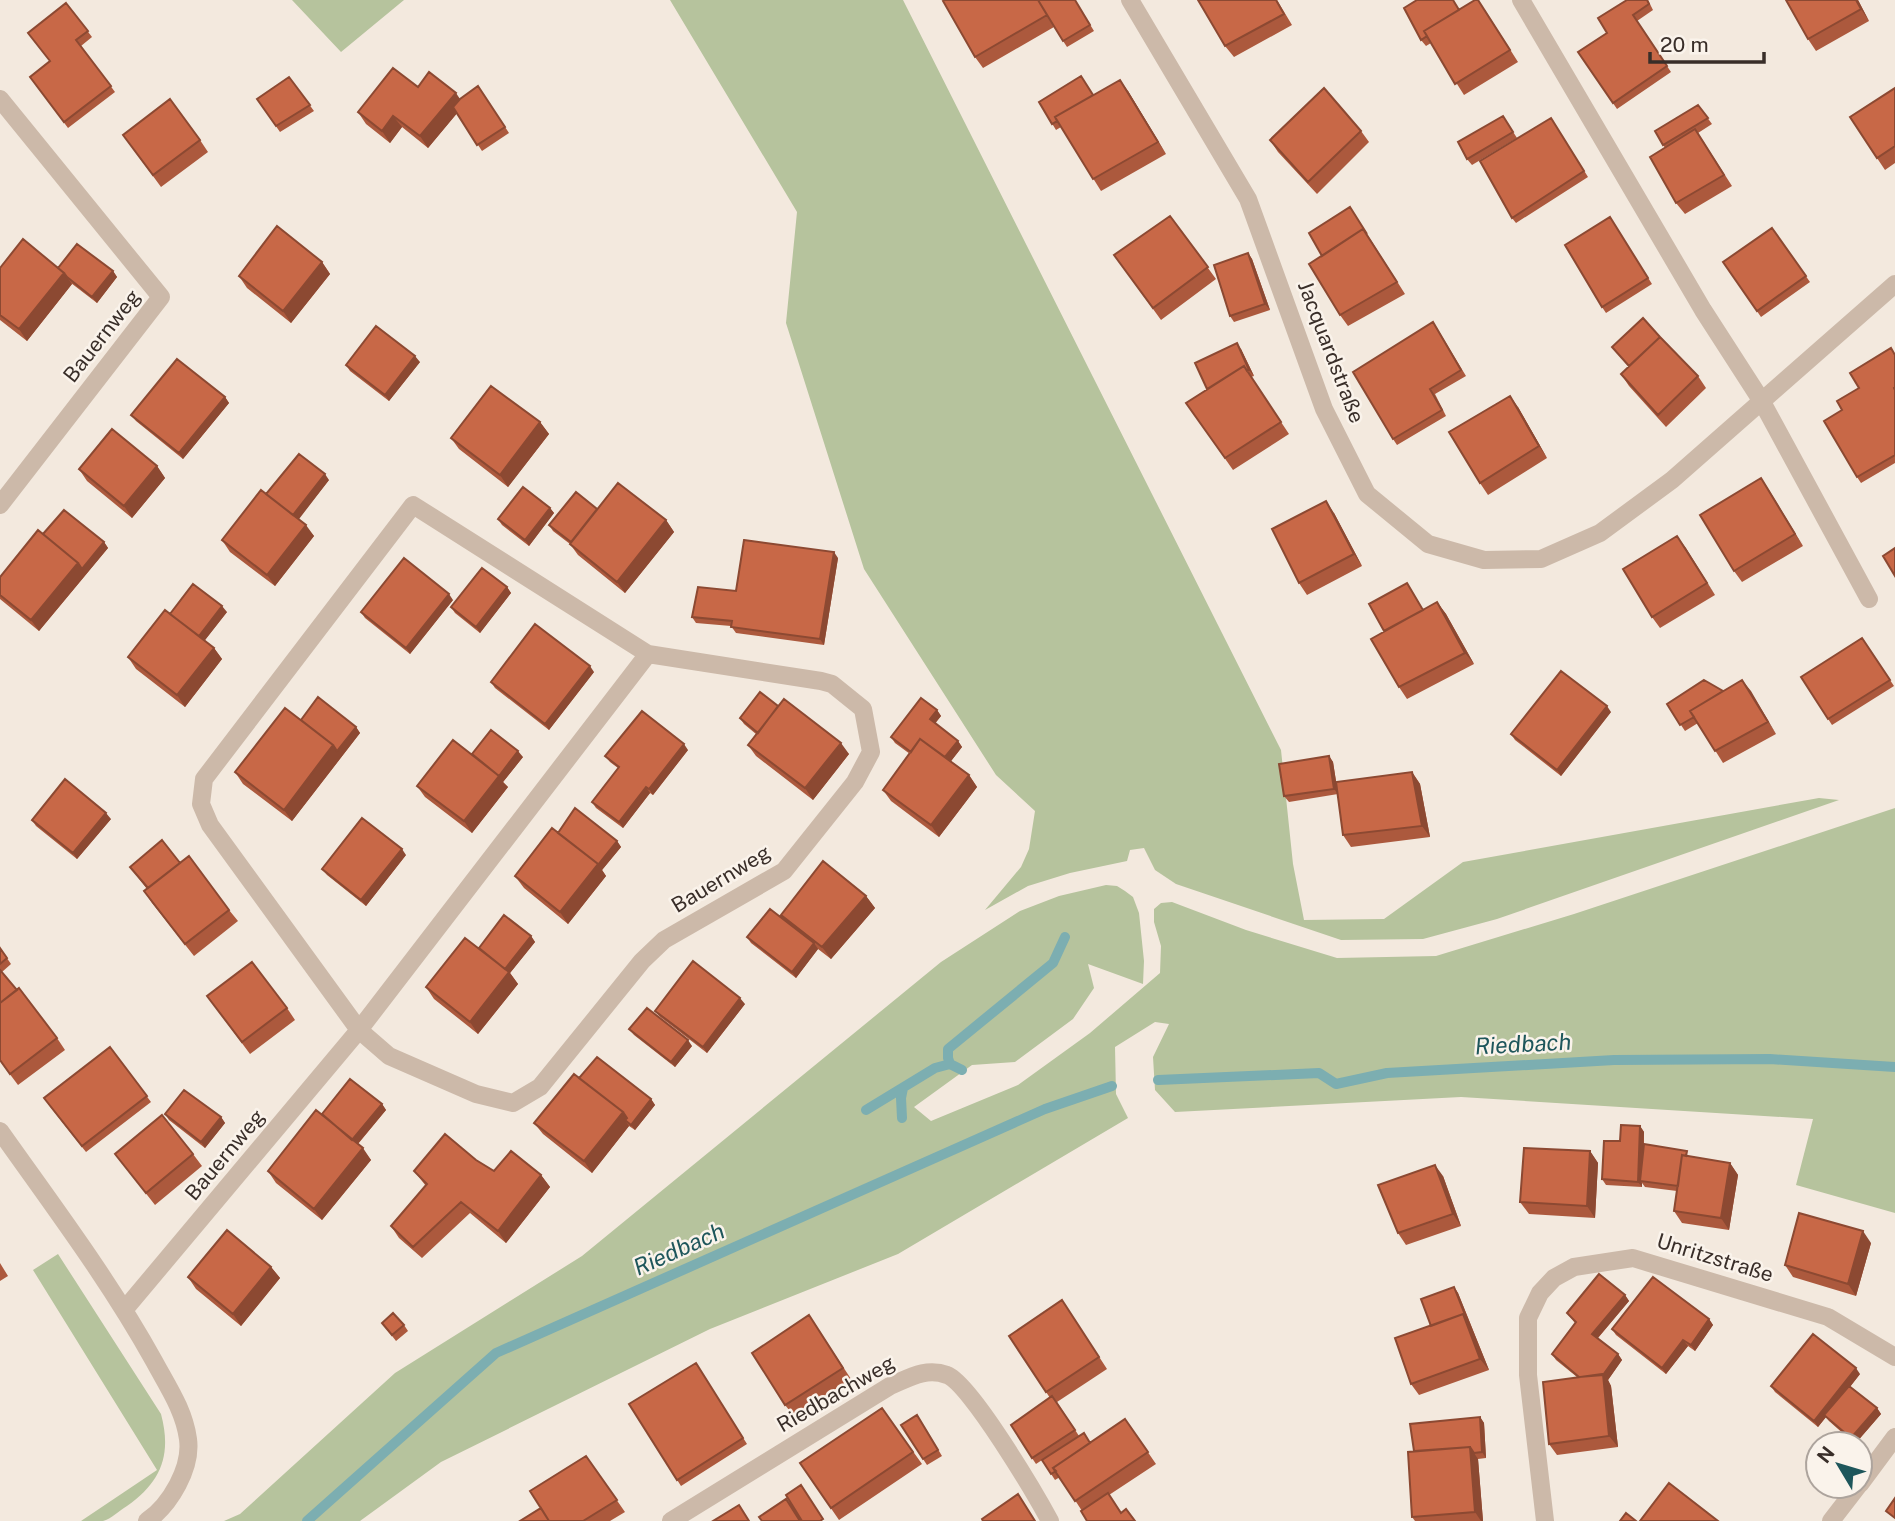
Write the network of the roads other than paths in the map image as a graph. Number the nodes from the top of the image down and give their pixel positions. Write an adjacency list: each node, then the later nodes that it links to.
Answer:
1 (1130, 0): 5 (street, Jacquardstraße)
2 (1521, 0): 5 (street)
3 (0, 100): 6 (street, Bauernweg)
4 (1895, 284): 5 (street, Jacquardstraße)
5 (1761, 400): 7 (street)
6 (0, 506)
7 (1869, 599)
8 (648, 654): 9 (street, Bauernweg); 9 (street, Bauernweg); 9 (street, Bauernweg)
9 (359, 1030): 11 (street, Bauernweg)
10 (0, 1131): 11 (street)
11 (125, 1309): 16 (street)
12 (1895, 1357): 19 (street, Unritzstraße)
13 (1895, 1437): 14 (street)
14 (1874, 1465)
15 (1847, 1500): 20 (street)
16 (147, 1521)
17 (671, 1521): 18 (street, Riedbachweg)
18 (1051, 1521)
19 (1545, 1521)
20 (1831, 1521)

